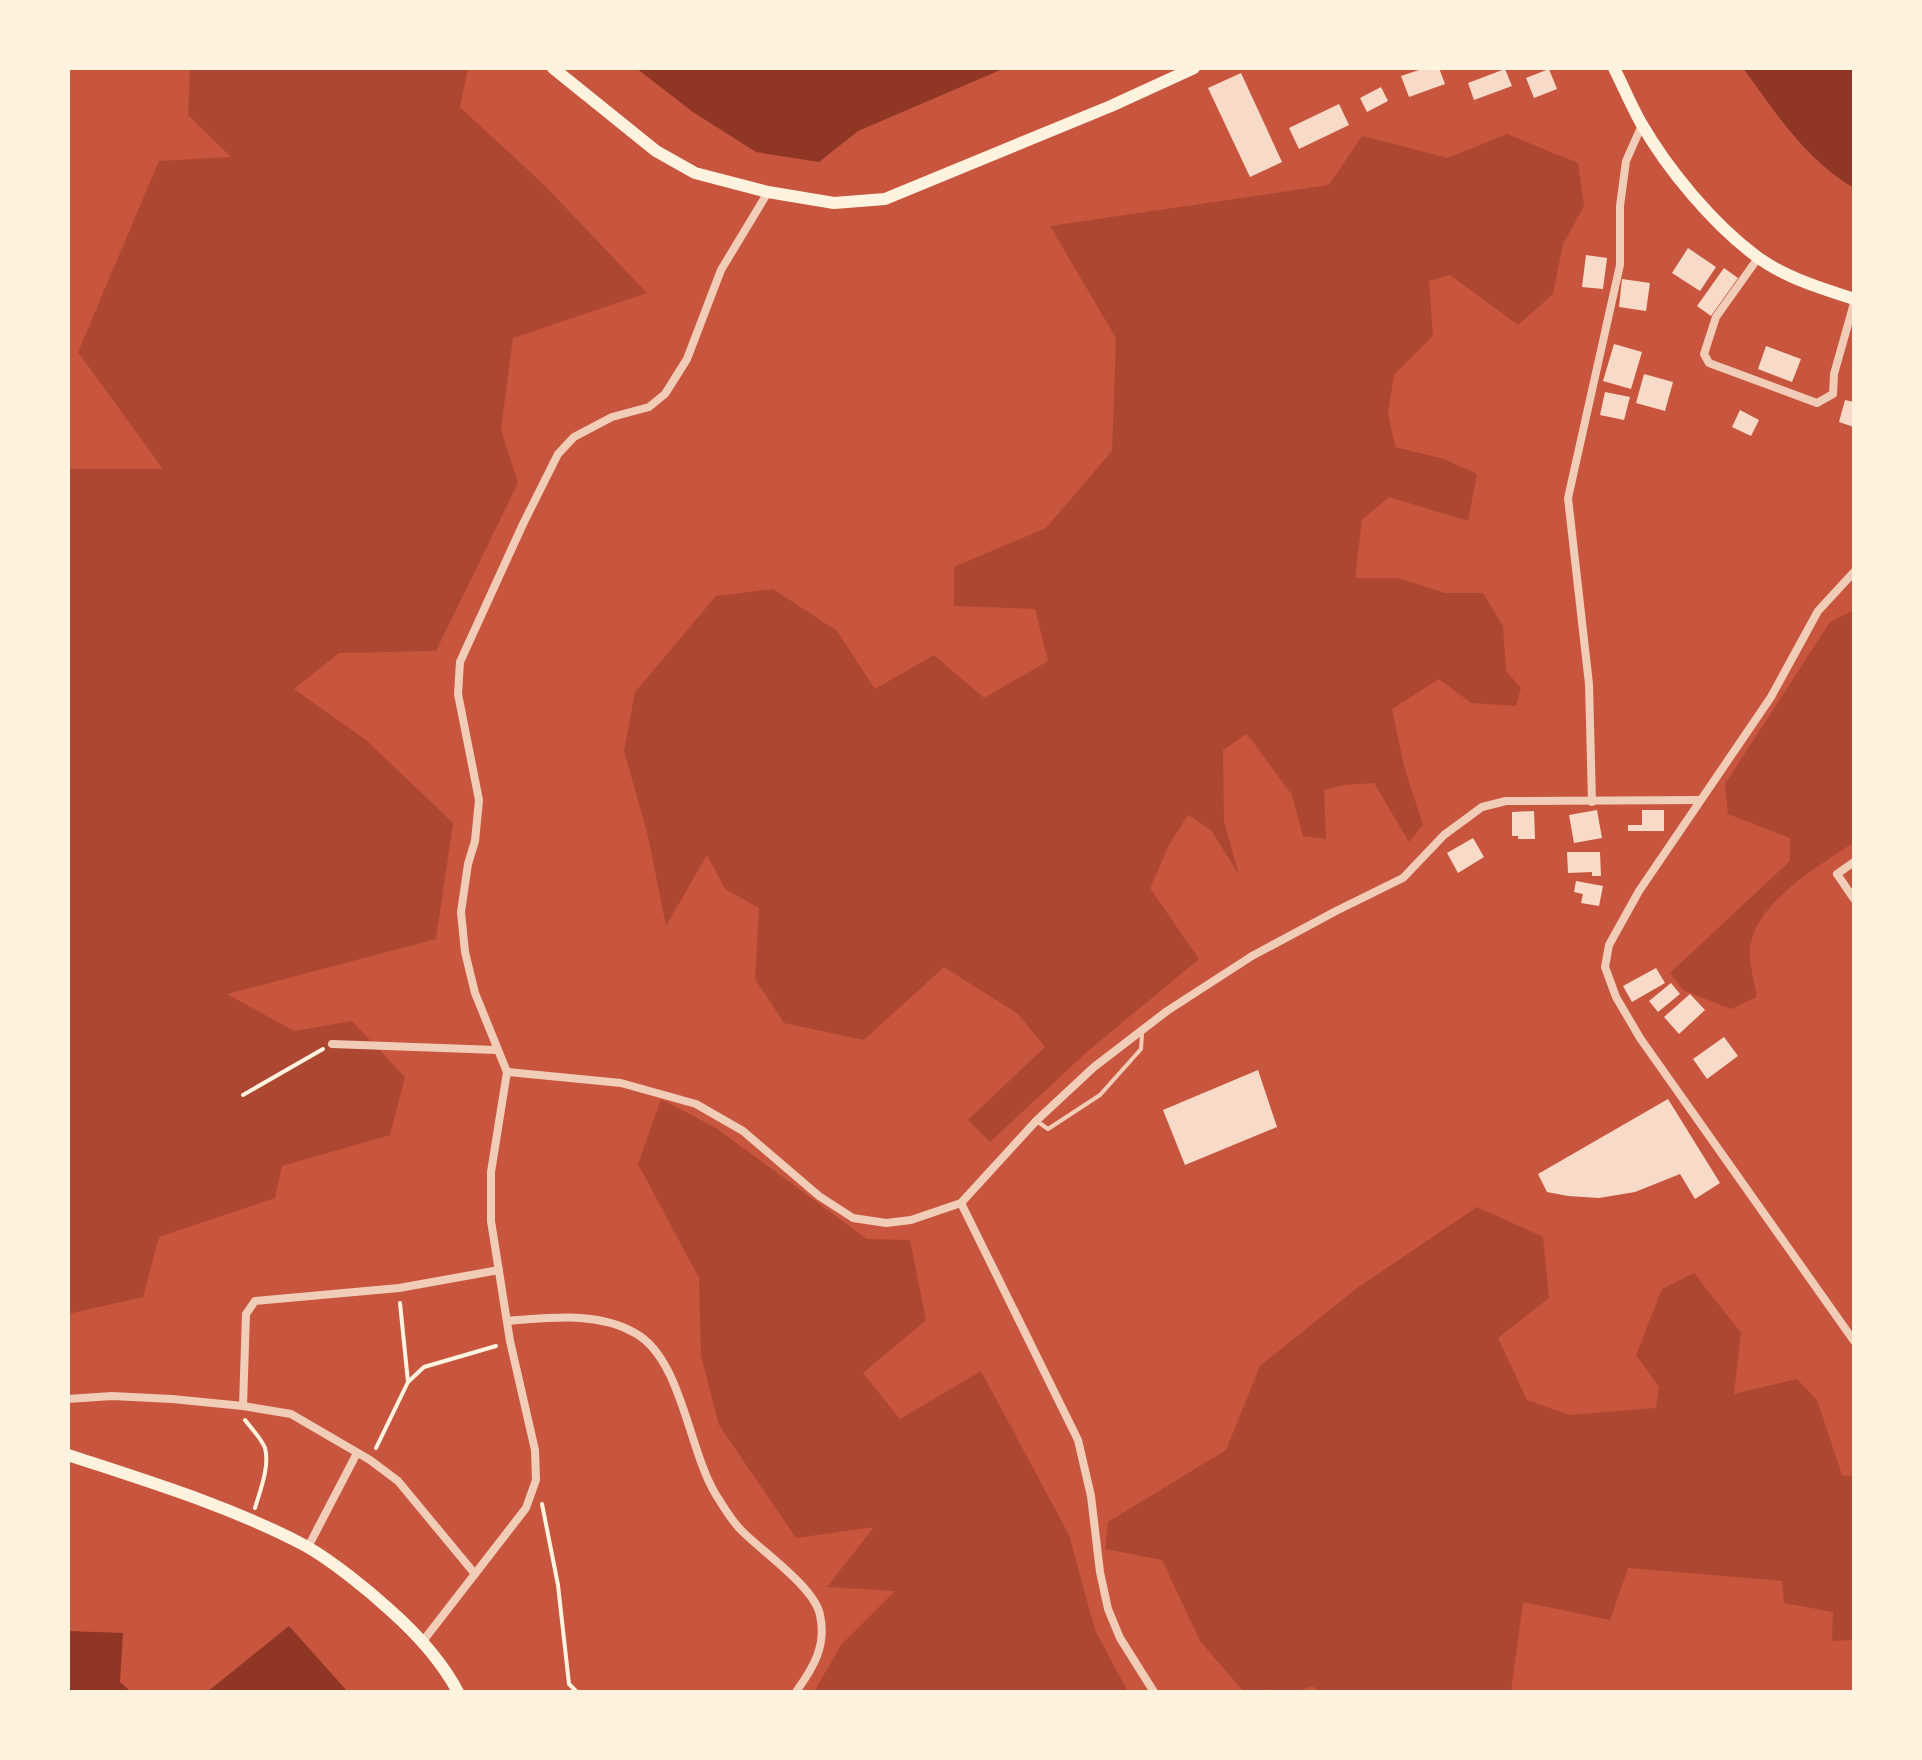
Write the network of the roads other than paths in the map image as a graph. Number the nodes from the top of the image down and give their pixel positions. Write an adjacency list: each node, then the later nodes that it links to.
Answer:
1 (553, 68): 5 (main road)
2 (1194, 68): 5 (main road)
3 (1614, 68): 4 (main road)
4 (1642, 124): 6 (main road); 10 (street)
5 (768, 192): 15 (street)
6 (1758, 258): 7 (main road); 7 (street)
7 (1854, 301)
8 (1854, 572): 9 (street)
9 (1700, 800): 10 (street); 21 (street)
10 (1592, 802): 13 (street)
11 (1854, 862): 12 (street)
12 (1854, 899)
13 (1142, 1030): 17 (street); 17 (lane)
14 (332, 1044): 15 (street)
15 (497, 1050): 16 (street)
16 (507, 1072): 18 (street); 19 (street)
17 (1036, 1121): 18 (street)
18 (961, 1203): 31 (street)
19 (499, 1270): 20 (street); 23 (street)
20 (507, 1321): 27 (street); 30 (street)
21 (1854, 1341)
22 (68, 1399): 23 (street)
23 (244, 1406): 24 (street)
24 (356, 1453): 26 (street); 27 (street)
25 (68, 1455): 26 (main road)
26 (308, 1547): 28 (main road)
27 (475, 1574): 28 (street)
28 (423, 1641): 29 (main road)
29 (458, 1692)
30 (796, 1692)
31 (1154, 1692)

